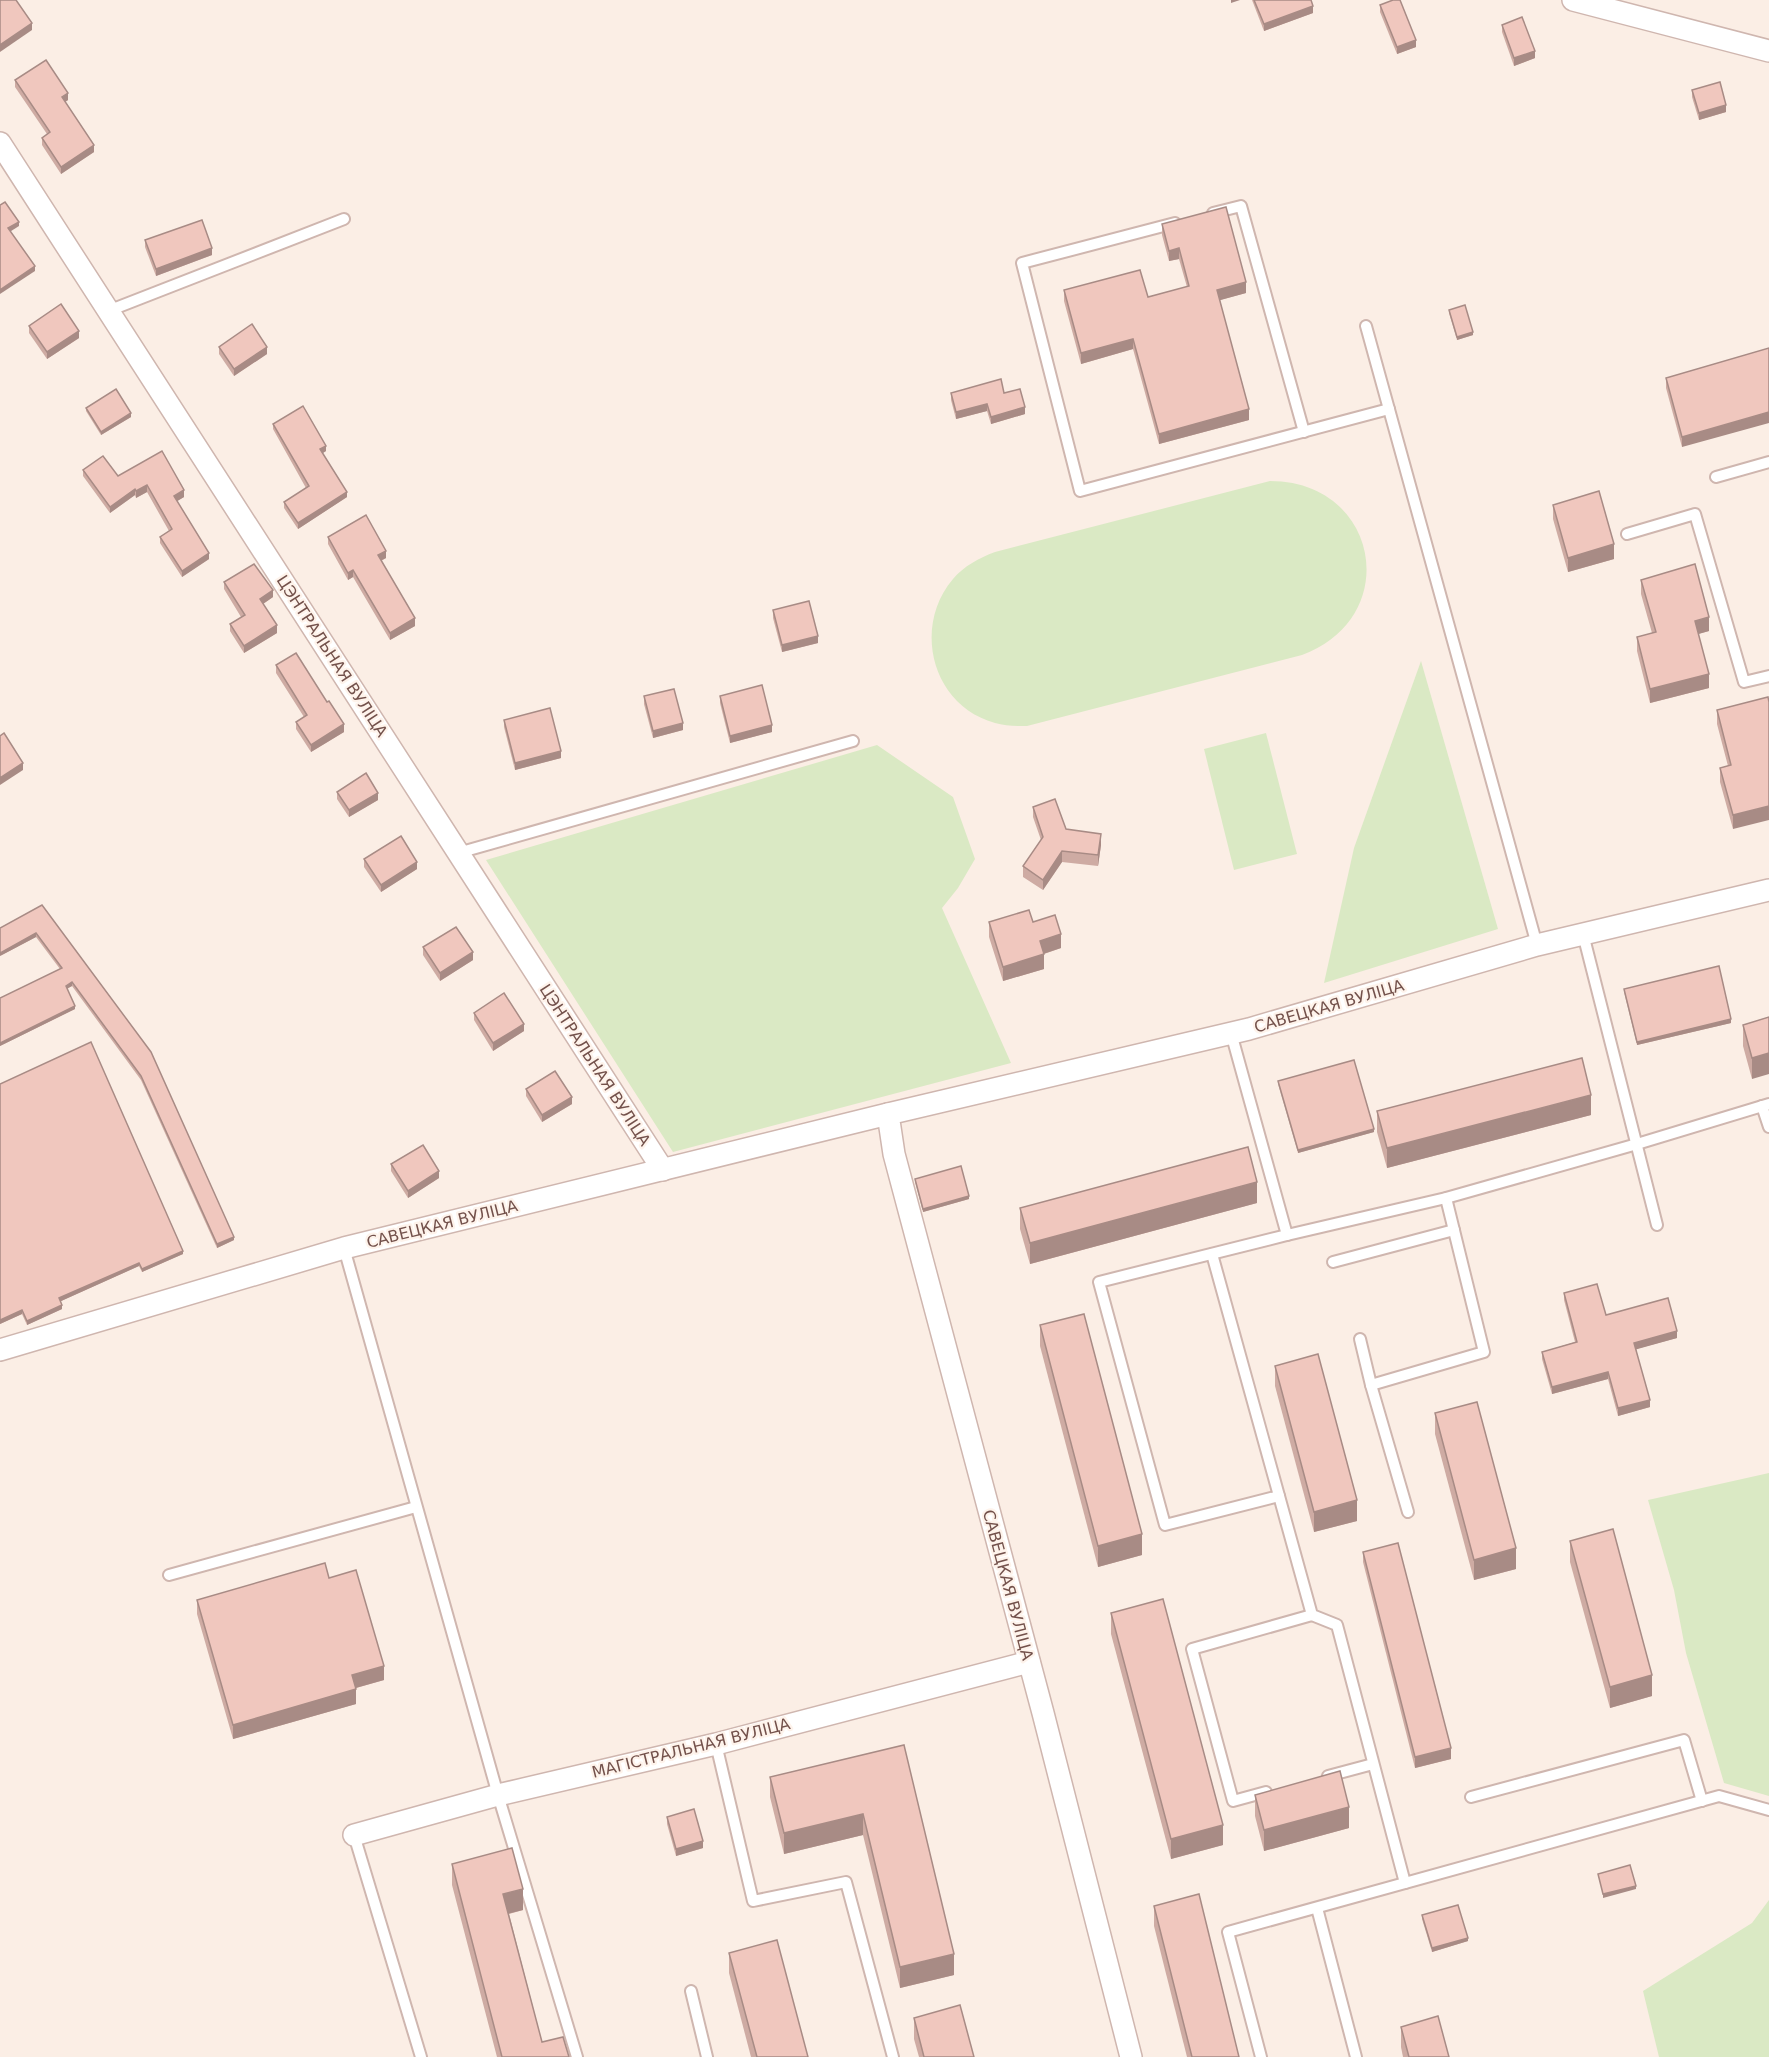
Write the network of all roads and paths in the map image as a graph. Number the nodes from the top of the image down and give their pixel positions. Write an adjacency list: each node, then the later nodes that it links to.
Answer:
1 (1573, 0): 2 (street)
2 (1769, 51)
3 (0, 143): 7 (street, ЦЭНТРАЛЬНАЯ ВУЛІЦА)
4 (1206, 215): 10 (lane)
5 (344, 219): 7 (lane)
6 (1184, 221): 10 (lane)
7 (108, 311): 16 (street, ЦЭНТРАЛЬНАЯ ВУЛІЦА)
8 (1366, 326): 9 (lane)
9 (1389, 409): 10 (lane); 19 (lane)
10 (1304, 432)
11 (1769, 462): 12 (lane)
12 (1716, 477)
13 (1627, 534): 14 (lane)
14 (1769, 676)
15 (853, 741): 16 (lane)
16 (458, 853): 25 (street, ЦЭНТРАЛЬНАЯ ВУЛІЦА)
17 (1769, 890): 18 (street, САВЕЦКАЯ ВУЛІЦА)
18 (1583, 934): 19 (street, САВЕЦКАЯ ВУЛІЦА); 24 (lane)
19 (1537, 945): 20 (street, САВЕЦКАЯ ВУЛІЦА)
20 (1231, 1033): 22 (street, САВЕЦКАЯ ВУЛІЦА); 29 (lane)
21 (1765, 1105): 23 (lane); 24 (lane)
22 (888, 1114): 25 (street, САВЕЦКАЯ ВУЛІЦА); 41 (street, САВЕЦКАЯ ВУЛІЦА)
23 (1769, 1127)
24 (1636, 1144): 26 (lane); 27 (lane)
25 (663, 1170): 30 (street, САВЕЦКАЯ ВУЛІЦА)
26 (1446, 1198): 28 (lane); 29 (lane)
27 (1657, 1225)
28 (1454, 1230): 32 (lane); 35 (lane)
29 (1287, 1234): 31 (lane)
30 (344, 1248): 34 (street, САВЕЦКАЯ ВУЛІЦА); 37 (lane)
31 (1212, 1254): 36 (lane); 36 (lane)
32 (1333, 1262)
33 (1360, 1339): 35 (lane)
34 (0, 1350)
35 (1371, 1385): 38 (lane)
36 (1280, 1496): 40 (lane)
37 (416, 1507): 39 (lane); 46 (lane)
38 (1408, 1512)
39 (169, 1575)
40 (1312, 1615): 43 (lane); 45 (lane)
41 (1029, 1662): 42 (street, МАГІСТРАЛЬНАЯ ВУЛІЦА); 58 (street, САВЕЦКАЯ ВУЛІЦА)
42 (716, 1744): 46 (street, МАГІСТРАЛЬНАЯ ВУЛІЦА); 57 (lane)
43 (1373, 1764): 44 (lane); 51 (lane)
44 (1319, 1778)
45 (1276, 1790)
46 (498, 1795): 50 (street, МАГІСТРАЛЬНАЯ ВУЛІЦА); 55 (lane)
47 (1471, 1797): 48 (lane)
48 (1702, 1801): 49 (lane); 51 (lane)
49 (1769, 1810)
50 (354, 1835): 54 (lane)
51 (1405, 1883): 52 (lane)
52 (1317, 1908): 59 (lane); 60 (lane)
53 (691, 1991): 56 (lane)
54 (421, 2057)
55 (577, 2057)
56 (707, 2057)
57 (893, 2057)
58 (1131, 2057)
59 (1261, 2057)
60 (1356, 2057)

